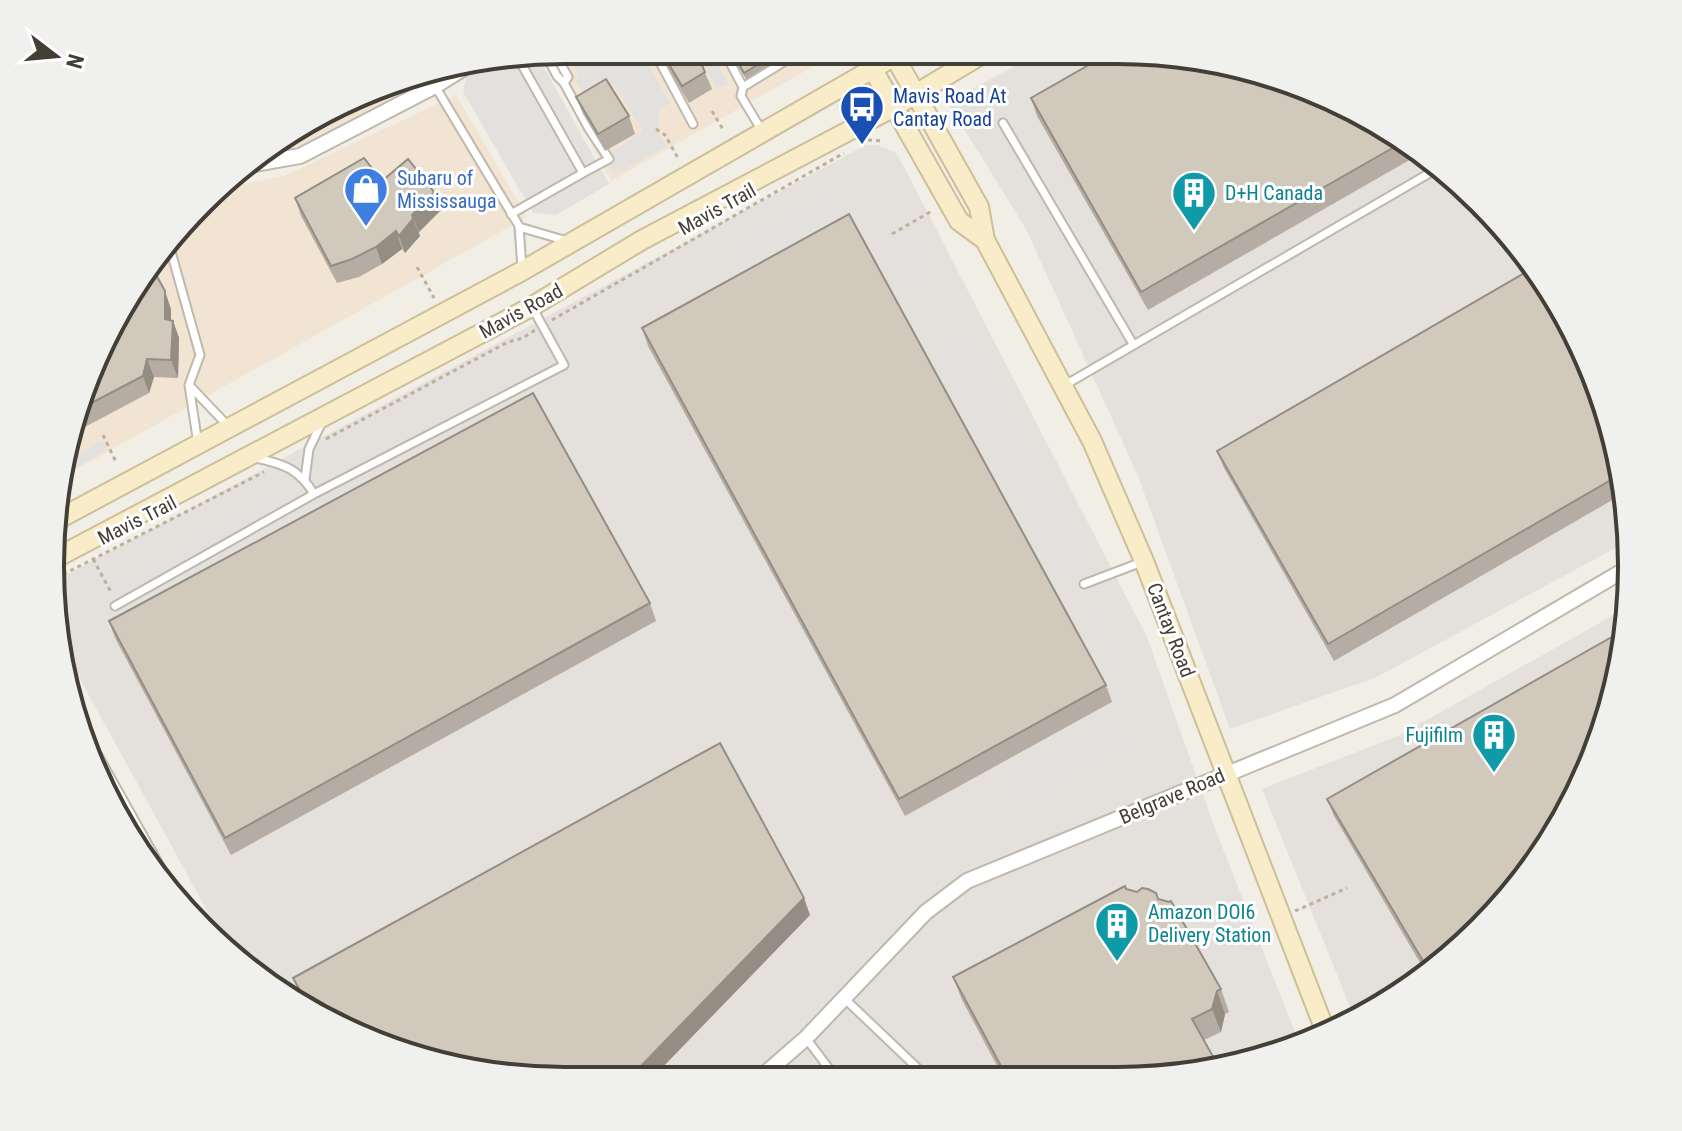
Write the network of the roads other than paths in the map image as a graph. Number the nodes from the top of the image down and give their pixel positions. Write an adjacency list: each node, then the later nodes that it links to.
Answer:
1 (551, 64): 13 (lane)
2 (561, 64): 13 (lane)
3 (661, 64): 19 (lane)
4 (731, 64): 15 (lane)
5 (780, 64): 15 (lane)
6 (869, 64): 11 (main road, Cantay Road)
7 (881, 64): 11 (main road, Mavis Road)
8 (901, 64): 16 (main road, Cantay Road)
9 (965, 64): 16 (main road, Mavis Road)
10 (522, 66): 22 (lane)
11 (872, 70): 17 (main road, Cantay Road); 20 (main road, Mavis Road)
12 (447, 79): 14 (street)
13 (564, 83): 22 (lane)
14 (435, 86): 21 (street); 24 (lane)
15 (743, 87): 20 (lane)
16 (916, 93): 17 (main road, Mavis Road); 26 (main road, Cantay Road)
17 (894, 107): 26 (main road, Cantay Road); 30 (main road, Mavis Road)
18 (1003, 123): 31 (lane)
19 (693, 124)
20 (763, 133): 27 (main road, Mavis Road)
21 (269, 161)
22 (583, 173): 24 (lane)
23 (1429, 173): 31 (lane)
24 (511, 214): 25 (lane)
25 (519, 227): 27 (lane); 29 (lane)
26 (985, 240): 33 (main road, Cantay Road)
27 (572, 243): 29 (main road, Mavis Road)
28 (172, 255): 32 (lane)
29 (522, 271): 35 (main road, Mavis Road)
30 (531, 307): 34 (main road, Mavis Road); 39 (lane)
31 (1133, 344): 33 (lane)
32 (189, 385): 35 (lane); 36 (lane)
33 (1063, 386): 42 (main road, Cantay Road)
34 (323, 418): 37 (main road, Mavis Road); 38 (lane)
35 (229, 428): 36 (main road, Mavis Road)
36 (198, 445): 40 (main road, Mavis Road)
37 (250, 456): 38 (lane); 41 (main road, Mavis Road)
38 (305, 479): 39 (lane)
39 (314, 494): 45 (lane)
40 (67, 515)
41 (64, 554)
42 (1144, 561): 44 (lane); 46 (main road, Cantay Road)
43 (1618, 574): 46 (street, Belgrave Road)
44 (1084, 584)
45 (115, 606)
46 (1225, 774): 47 (street, Belgrave Road); 48 (main road, Cantay Road)
47 (844, 997): 49 (street, Belgrave Road); 52 (lane)
48 (1322, 1023)
49 (806, 1038): 50 (street, Belgrave Road); 51 (lane)
50 (773, 1067)
51 (828, 1067)
52 (917, 1067)

